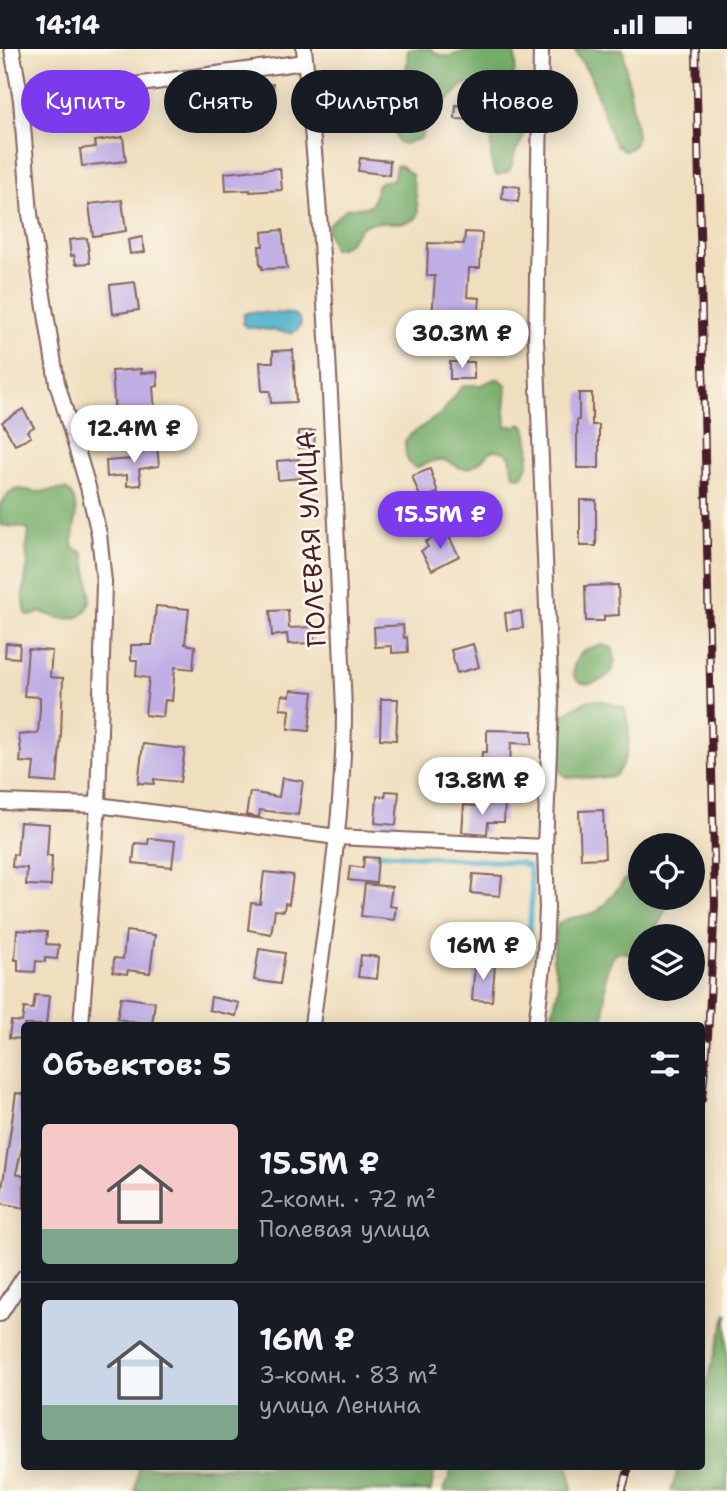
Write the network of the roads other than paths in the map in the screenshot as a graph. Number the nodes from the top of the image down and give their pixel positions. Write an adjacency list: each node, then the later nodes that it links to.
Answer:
1 (12, 49): 5 (street)
2 (541, 49): 10 (street)
3 (304, 55): 4 (street); 9 (street, ПОЛЕВАЯ УЛИЦА)
4 (150, 79)
5 (21, 100)
6 (24, 133): 8 (street)
7 (0, 802): 8 (street)
8 (98, 805): 9 (street); 11 (street)
9 (337, 837): 10 (street); 12 (street, ПОЛЕВАЯ УЛИЦА)
10 (545, 848): 13 (street)
11 (81, 1022)
12 (312, 1022)
13 (536, 1022)
14 (21, 1282): 15 (street)
15 (0, 1314)

